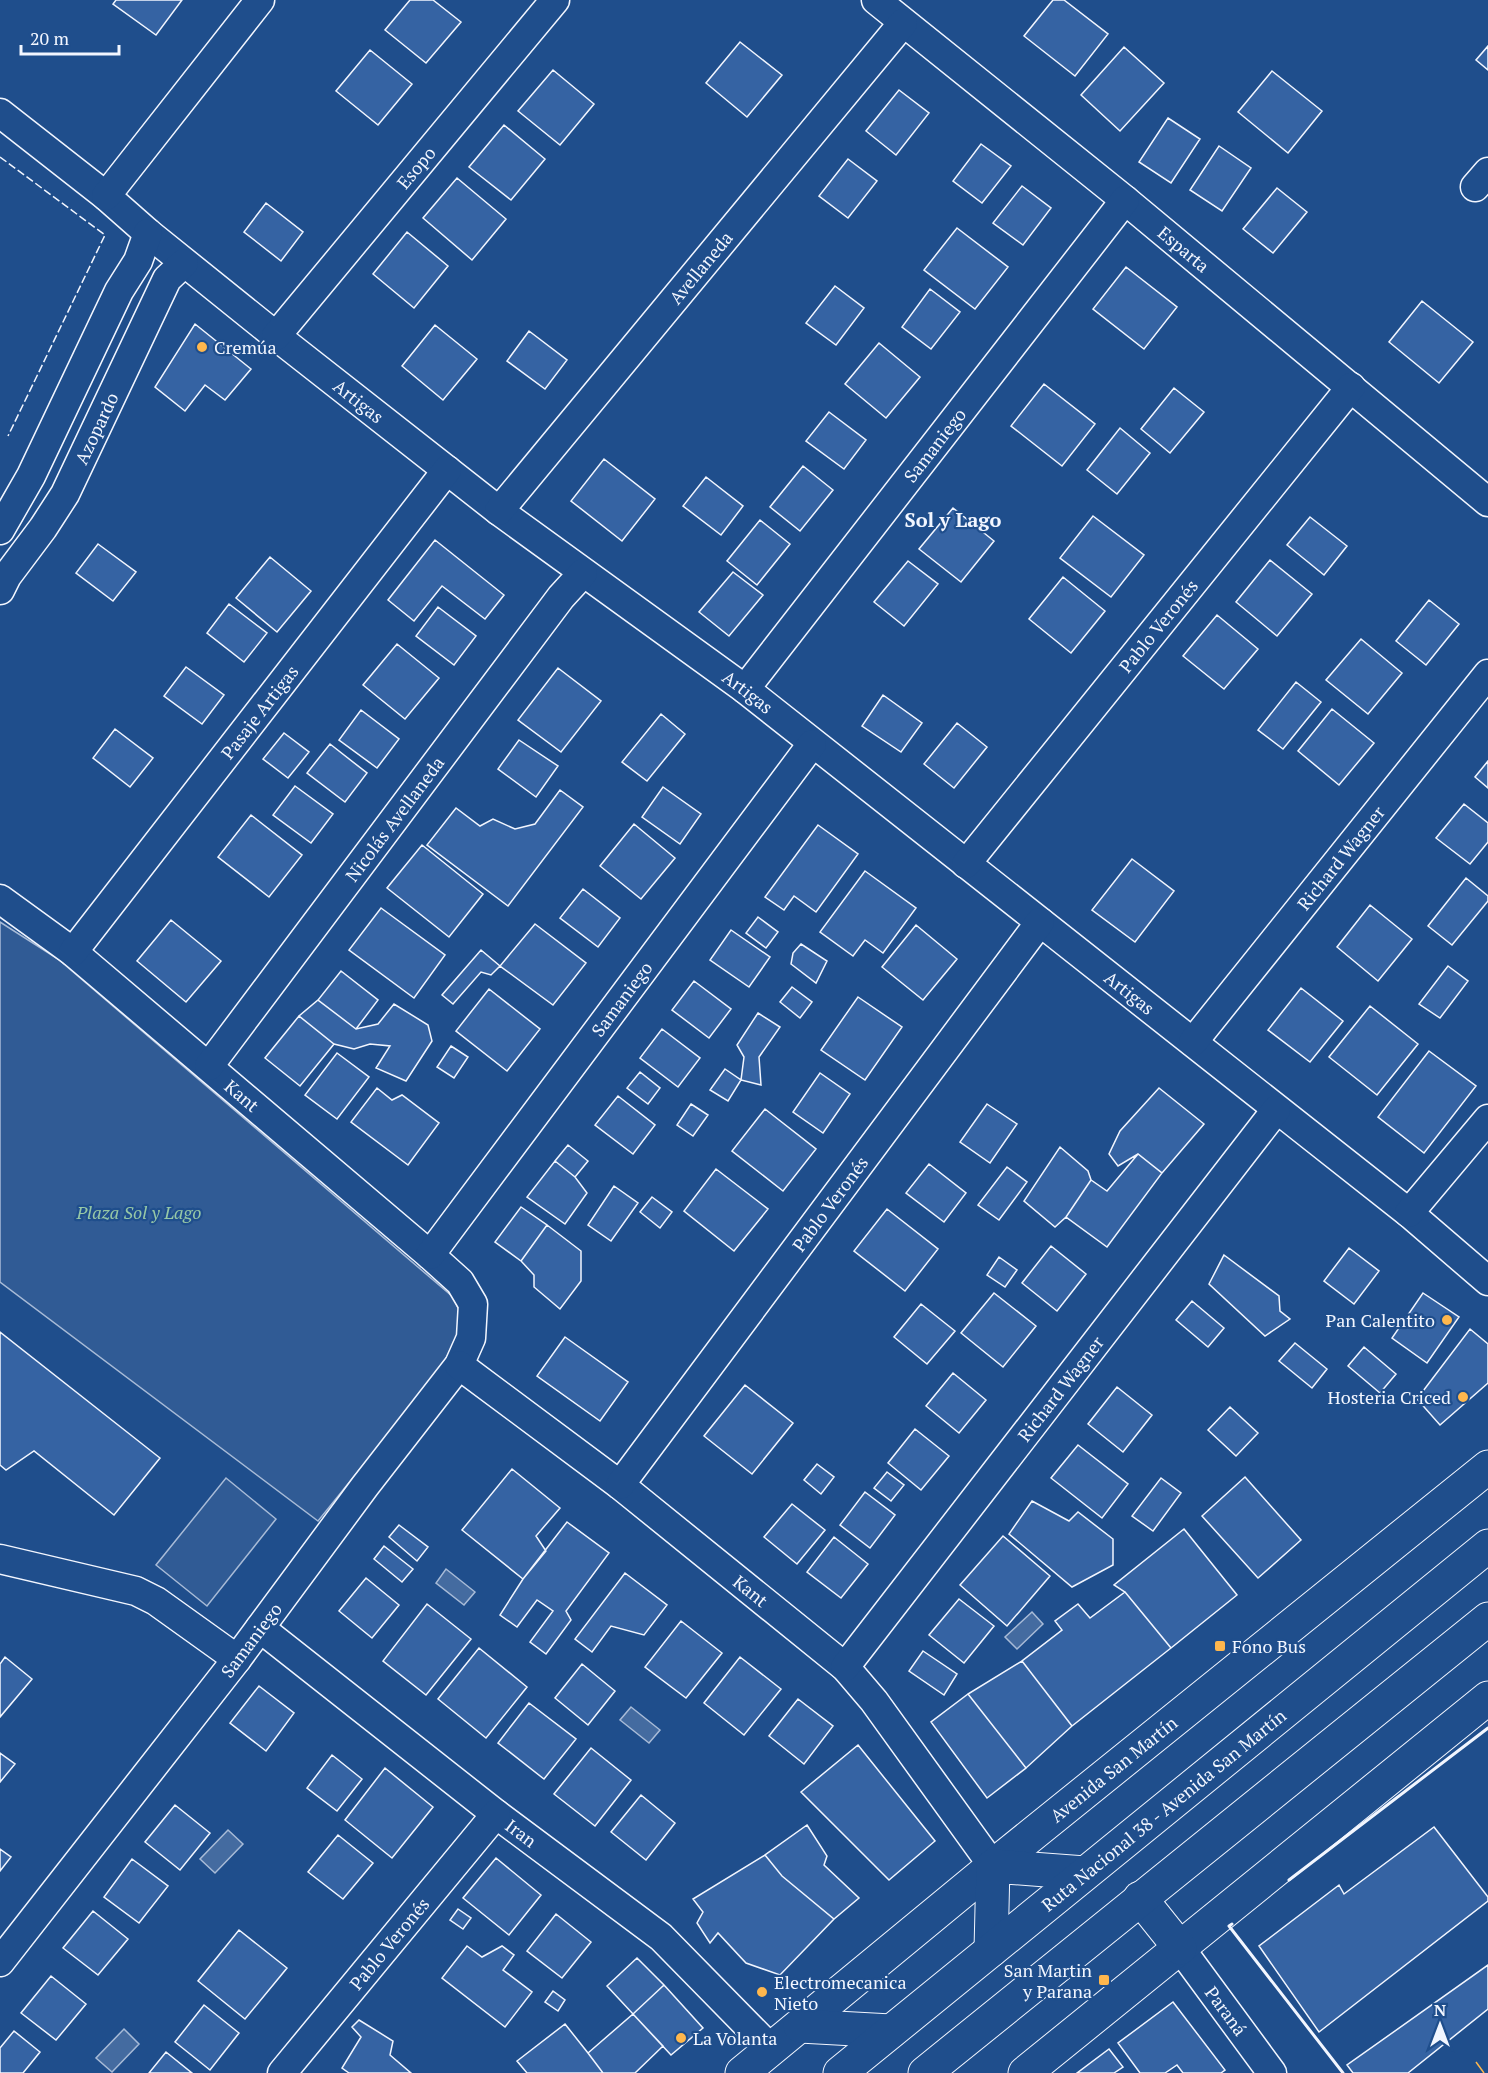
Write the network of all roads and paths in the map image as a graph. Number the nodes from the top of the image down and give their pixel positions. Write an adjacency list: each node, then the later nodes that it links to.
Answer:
1 (261, 0): 6 (street)
2 (555, 0): 10 (street, Esopo)
3 (876, 0): 4 (street, Esparta)
4 (903, 23): 7 (street, Esparta); 14 (street, Avellaneda)
5 (0, 113): 6 (street, Artigas)
6 (106, 196): 8 (street, Artigas)
7 (1125, 200): 11 (street, Esparta); 19 (street, Samaniego)
8 (148, 233): 9 (street, Artigas); 15 (street, Azopardo)
9 (184, 262): 10 (street, Artigas); 17 (street, Azopardo)
10 (276, 336): 12 (street, Artigas)
11 (1351, 387): 13 (street, Esparta); 21 (street, Pablo Veronés)
12 (447, 470): 14 (street, Artigas); 24 (street, Pasaje Artigas)
13 (1488, 502)
14 (499, 511): 16 (street, Artigas)
15 (0, 530)
16 (583, 573): 19 (street, Artigas); 26 (street, Nicolás Avellaneda)
17 (0, 590)
18 (1488, 674): 25 (street, Richard Wagner)
19 (745, 690): 20 (street, Artigas)
20 (813, 744): 21 (street, Artigas); 30 (street, Samaniego)
21 (966, 864): 23 (street, Artigas)
22 (0, 898): 24 (street, Kant)
23 (1040, 921): 25 (street, Artigas); 35 (street, Pablo Veronés)
24 (73, 952): 26 (street, Kant)
25 (1192, 1042): 27 (street, Artigas)
26 (209, 1066): 30 (street, Kant)
27 (1276, 1110): 29 (street, Artigas); 43 (street, Richard Wagner)
28 (1488, 1119): 29 (street)
29 (1409, 1213): 31 (street, Artigas)
30 (430, 1255): 32 (street, Kant)
31 (1488, 1281)
32 (473, 1304): 33 (street, Samaniego)
33 (459, 1365): 35 (street, Kant); 40 (street, Samaniego)
34 (1488, 1467): 46 (main road, Avenida San Martín)
35 (620, 1485): 43 (street, Kant)
36 (1488, 1546): 47 (main road, Ruta Nacional 38 - Avenida San Martín)
37 (0, 1559): 42 (street)
38 (1488, 1597): 41 (main road)
39 (1488, 1619): 41 (main road)
40 (260, 1628): 42 (street, Samaniego); 45 (street, Iran)
41 (1459, 1642): 48 (main road)
42 (237, 1659): 51 (street, Samaniego)
43 (845, 1667): 46 (street, Kant)
44 (1488, 1698): 49 (main road)
45 (496, 1814): 54 (street, Iran); 55 (street, Pablo Veronés)
46 (993, 1866): 47 (main road); 50 (main road); 52 (main road, Avenida San Martín)
47 (1085, 1873): 50 (main road, Ruta Nacional 38 - Avenida San Martín)
48 (1140, 1898): 49 (main road); 58 (main road)
49 (1180, 1948): 59 (main road); 60 (street, Paraná)
50 (991, 1950): 53 (main road, Ruta Nacional 38 - Avenida San Martín)
51 (0, 1962)
52 (800, 2026): 53 (main road); 54 (main road, Avenida San Martín)
53 (891, 2031): 57 (main road, Ruta Nacional 38 - Avenida San Martín)
54 (771, 2049): 56 (main road, Avenida San Martín)
55 (282, 2073)
56 (741, 2073)
57 (840, 2073)
58 (925, 2073)
59 (1025, 2073)
60 (1272, 2073)

